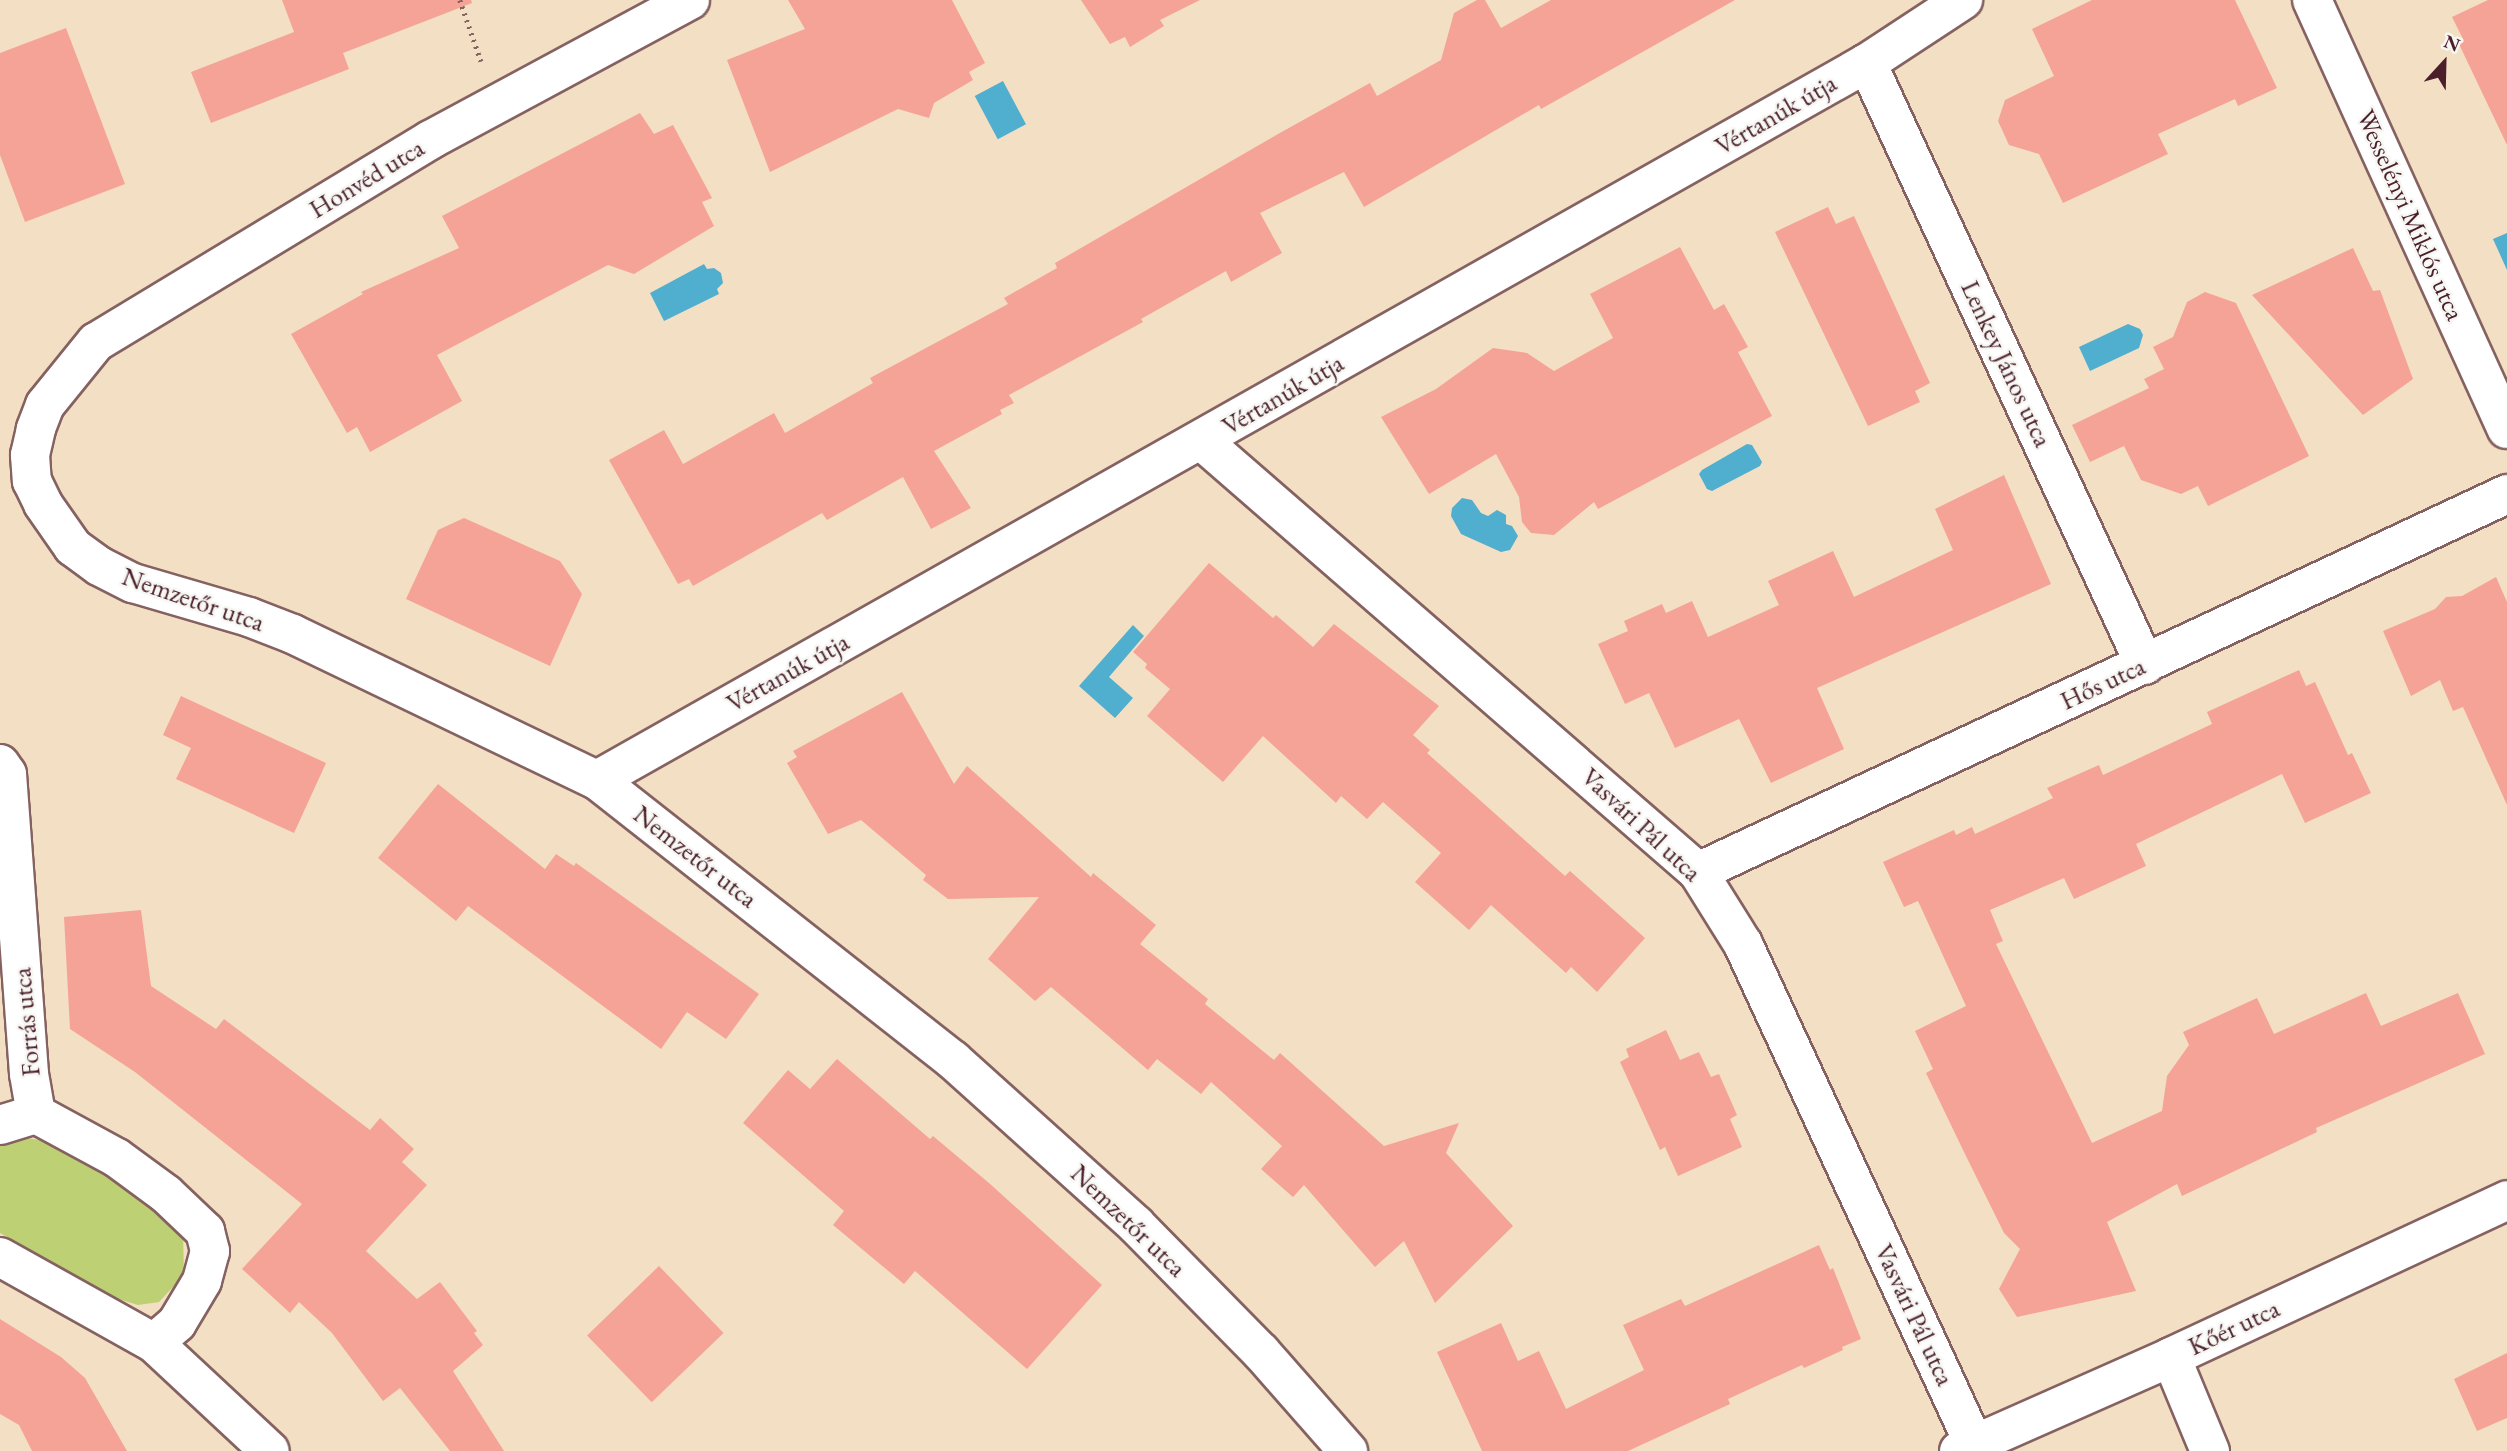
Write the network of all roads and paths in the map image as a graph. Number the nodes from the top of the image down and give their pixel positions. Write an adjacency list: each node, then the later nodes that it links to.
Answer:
1 (460, 0): 6 (path)
2 (690, 0): 6 (street, Honvéd utca)
3 (1963, 0): 5 (street, Vértanúk útja)
4 (2312, 0): 8 (street, Wesselényi Miklós utca)
5 (1867, 63): 9 (street, Vértanúk útja); 11 (street, Lenkey János utca)
6 (496, 105): 7 (street, Honvéd utca)
7 (62, 382): 13 (street, Nemzetőr utca)
8 (2507, 429)
9 (1202, 440): 13 (street, Vértanúk útja); 14 (street, Vasvári Pál utca)
10 (2507, 494): 11 (street, Hős utca)
11 (2145, 665): 14 (street, Hős utca)
12 (0, 764): 15 (street, Forrás utca)
13 (597, 780): 23 (street, Nemzetőr utca)
14 (1698, 872): 21 (street, Vasvári Pál utca)
15 (36, 1114): 16 (street); 19 (street)
16 (0, 1125)
17 (2507, 1200): 20 (street, Kőér utca)
18 (0, 1257): 19 (street)
19 (154, 1343): 22 (street)
20 (2171, 1357): 21 (street, Kőér utca); 24 (street)
21 (1966, 1448)
22 (270, 1451)
23 (1348, 1451)
24 (2210, 1451)

